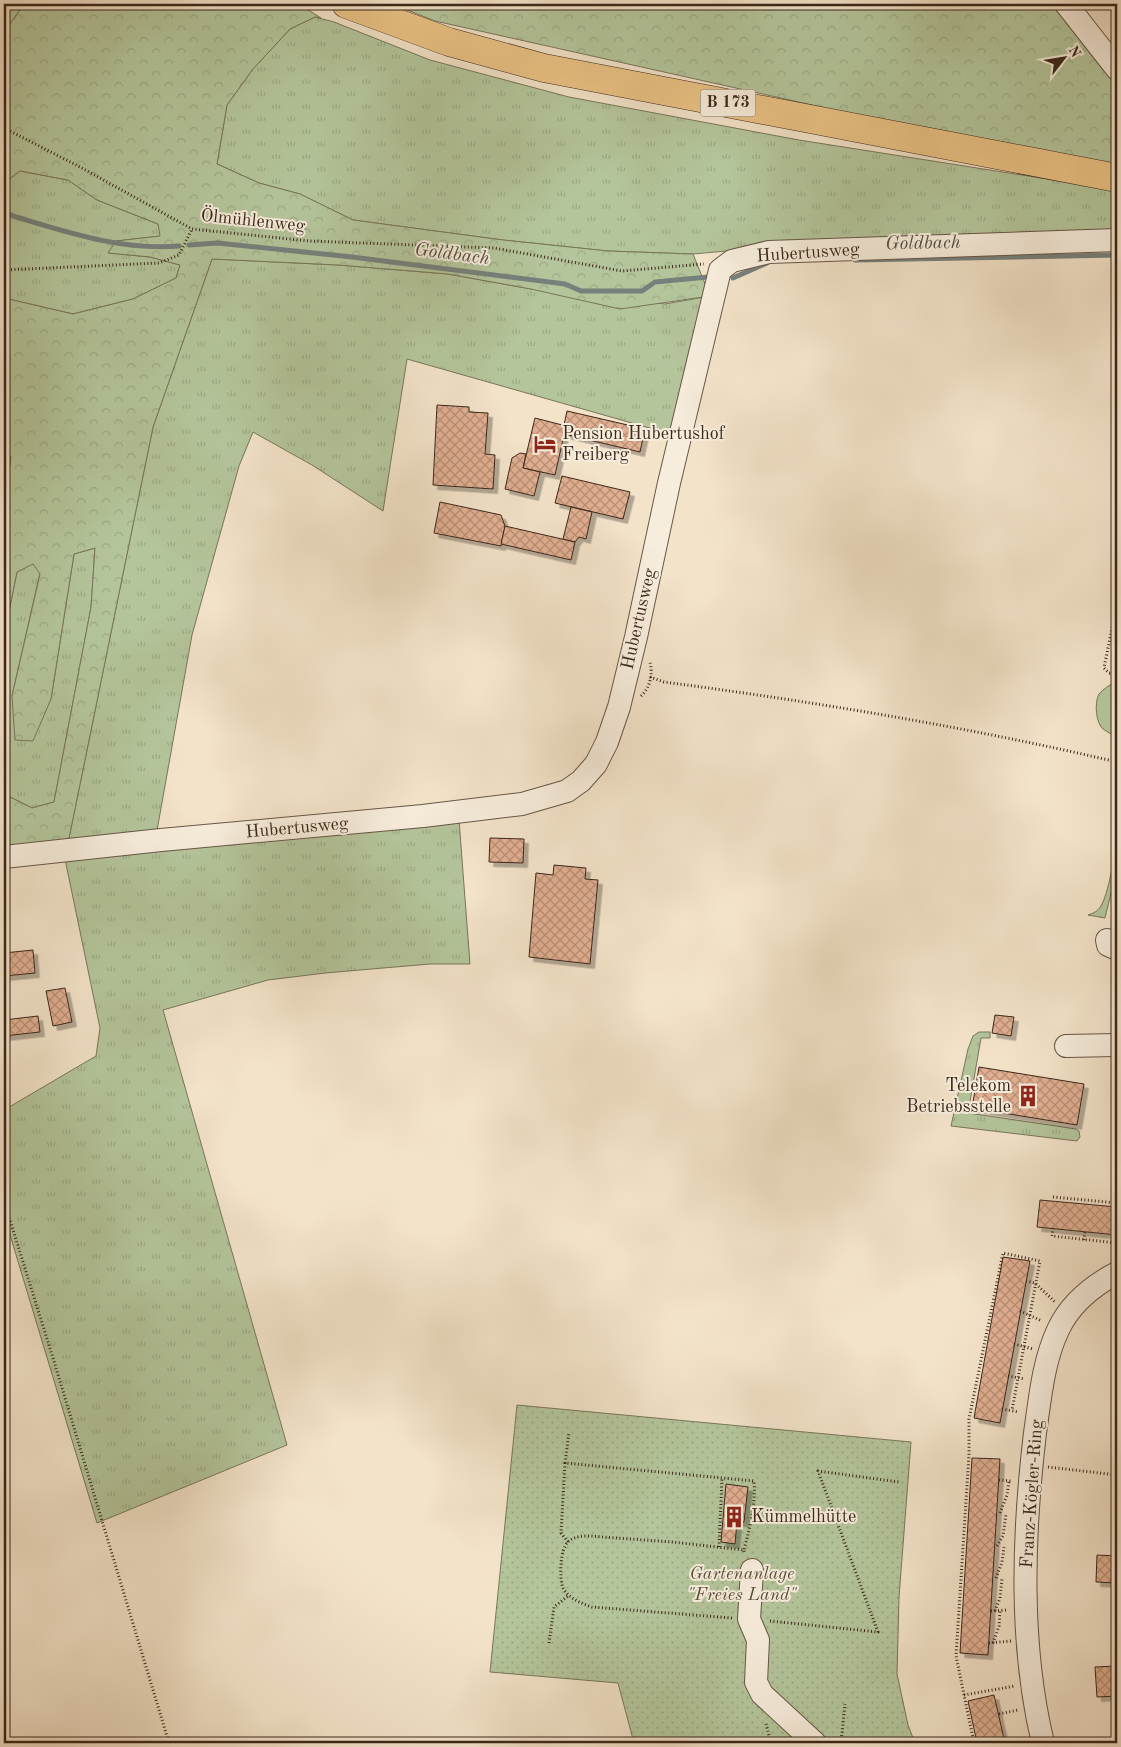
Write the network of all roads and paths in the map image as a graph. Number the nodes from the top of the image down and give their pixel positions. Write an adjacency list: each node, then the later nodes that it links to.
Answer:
1 (346, 4): 5 (main road, B 173)
2 (1066, 4): 3 (street)
3 (1117, 69)
4 (4, 128): 6 (path, Ölmühlenweg)
5 (1117, 178)
6 (192, 229): 8 (path, Ölmühlenweg); 9 (path)
7 (1117, 240): 8 (street, Hubertusweg)
8 (732, 261): 14 (street, Hubertusweg)
9 (4, 270)
10 (1117, 603): 11 (path)
11 (1117, 675)
12 (650, 677): 13 (path)
13 (1117, 762)
14 (4, 857)
15 (1066, 1046): 16 (street)
16 (1117, 1046)
17 (1053, 1197): 19 (path)
18 (4, 1201): 56 (path)
19 (1117, 1203)
20 (1053, 1228): 23 (path)
21 (1085, 1232): 23 (path)
22 (1114, 1234): 24 (path)
23 (1084, 1240): 24 (path)
24 (1115, 1243): 25 (path)
25 (1117, 1258)
26 (1117, 1273): 31 (street, Franz-Kögler-Ring)
27 (1026, 1281): 28 (path)
28 (1035, 1283): 30 (path); 31 (path); 54 (path)
29 (1020, 1311): 30 (path)
30 (1029, 1314): 31 (path); 32 (path)
31 (1063, 1322): 35 (street, Franz-Kögler-Ring)
32 (1012, 1410)
33 (569, 1432): 34 (path)
34 (564, 1463): 37 (path); 42 (path)
35 (1032, 1465): 36 (path); 53 (street, Franz-Kögler-Ring)
36 (1117, 1475)
37 (722, 1478): 44 (path); 46 (path)
38 (1009, 1480): 40 (path)
39 (899, 1482): 50 (path)
40 (1000, 1513)
41 (1006, 1514): 43 (path)
42 (568, 1542): 44 (path); 49 (path)
43 (997, 1546)
44 (719, 1547): 46 (path)
45 (1004, 1547): 47 (path)
46 (748, 1560): 50 (street)
47 (996, 1578)
48 (1002, 1579): 51 (path)
49 (569, 1595): 50 (path); 52 (path)
50 (749, 1619): 57 (street)
51 (992, 1642)
52 (549, 1643)
53 (1031, 1683): 54 (path); 60 (street, Franz-Kögler-Ring)
54 (964, 1695): 59 (path)
55 (845, 1704): 58 (path)
56 (169, 1743)
57 (815, 1743)
58 (841, 1743)
59 (974, 1743)
60 (1042, 1743)

